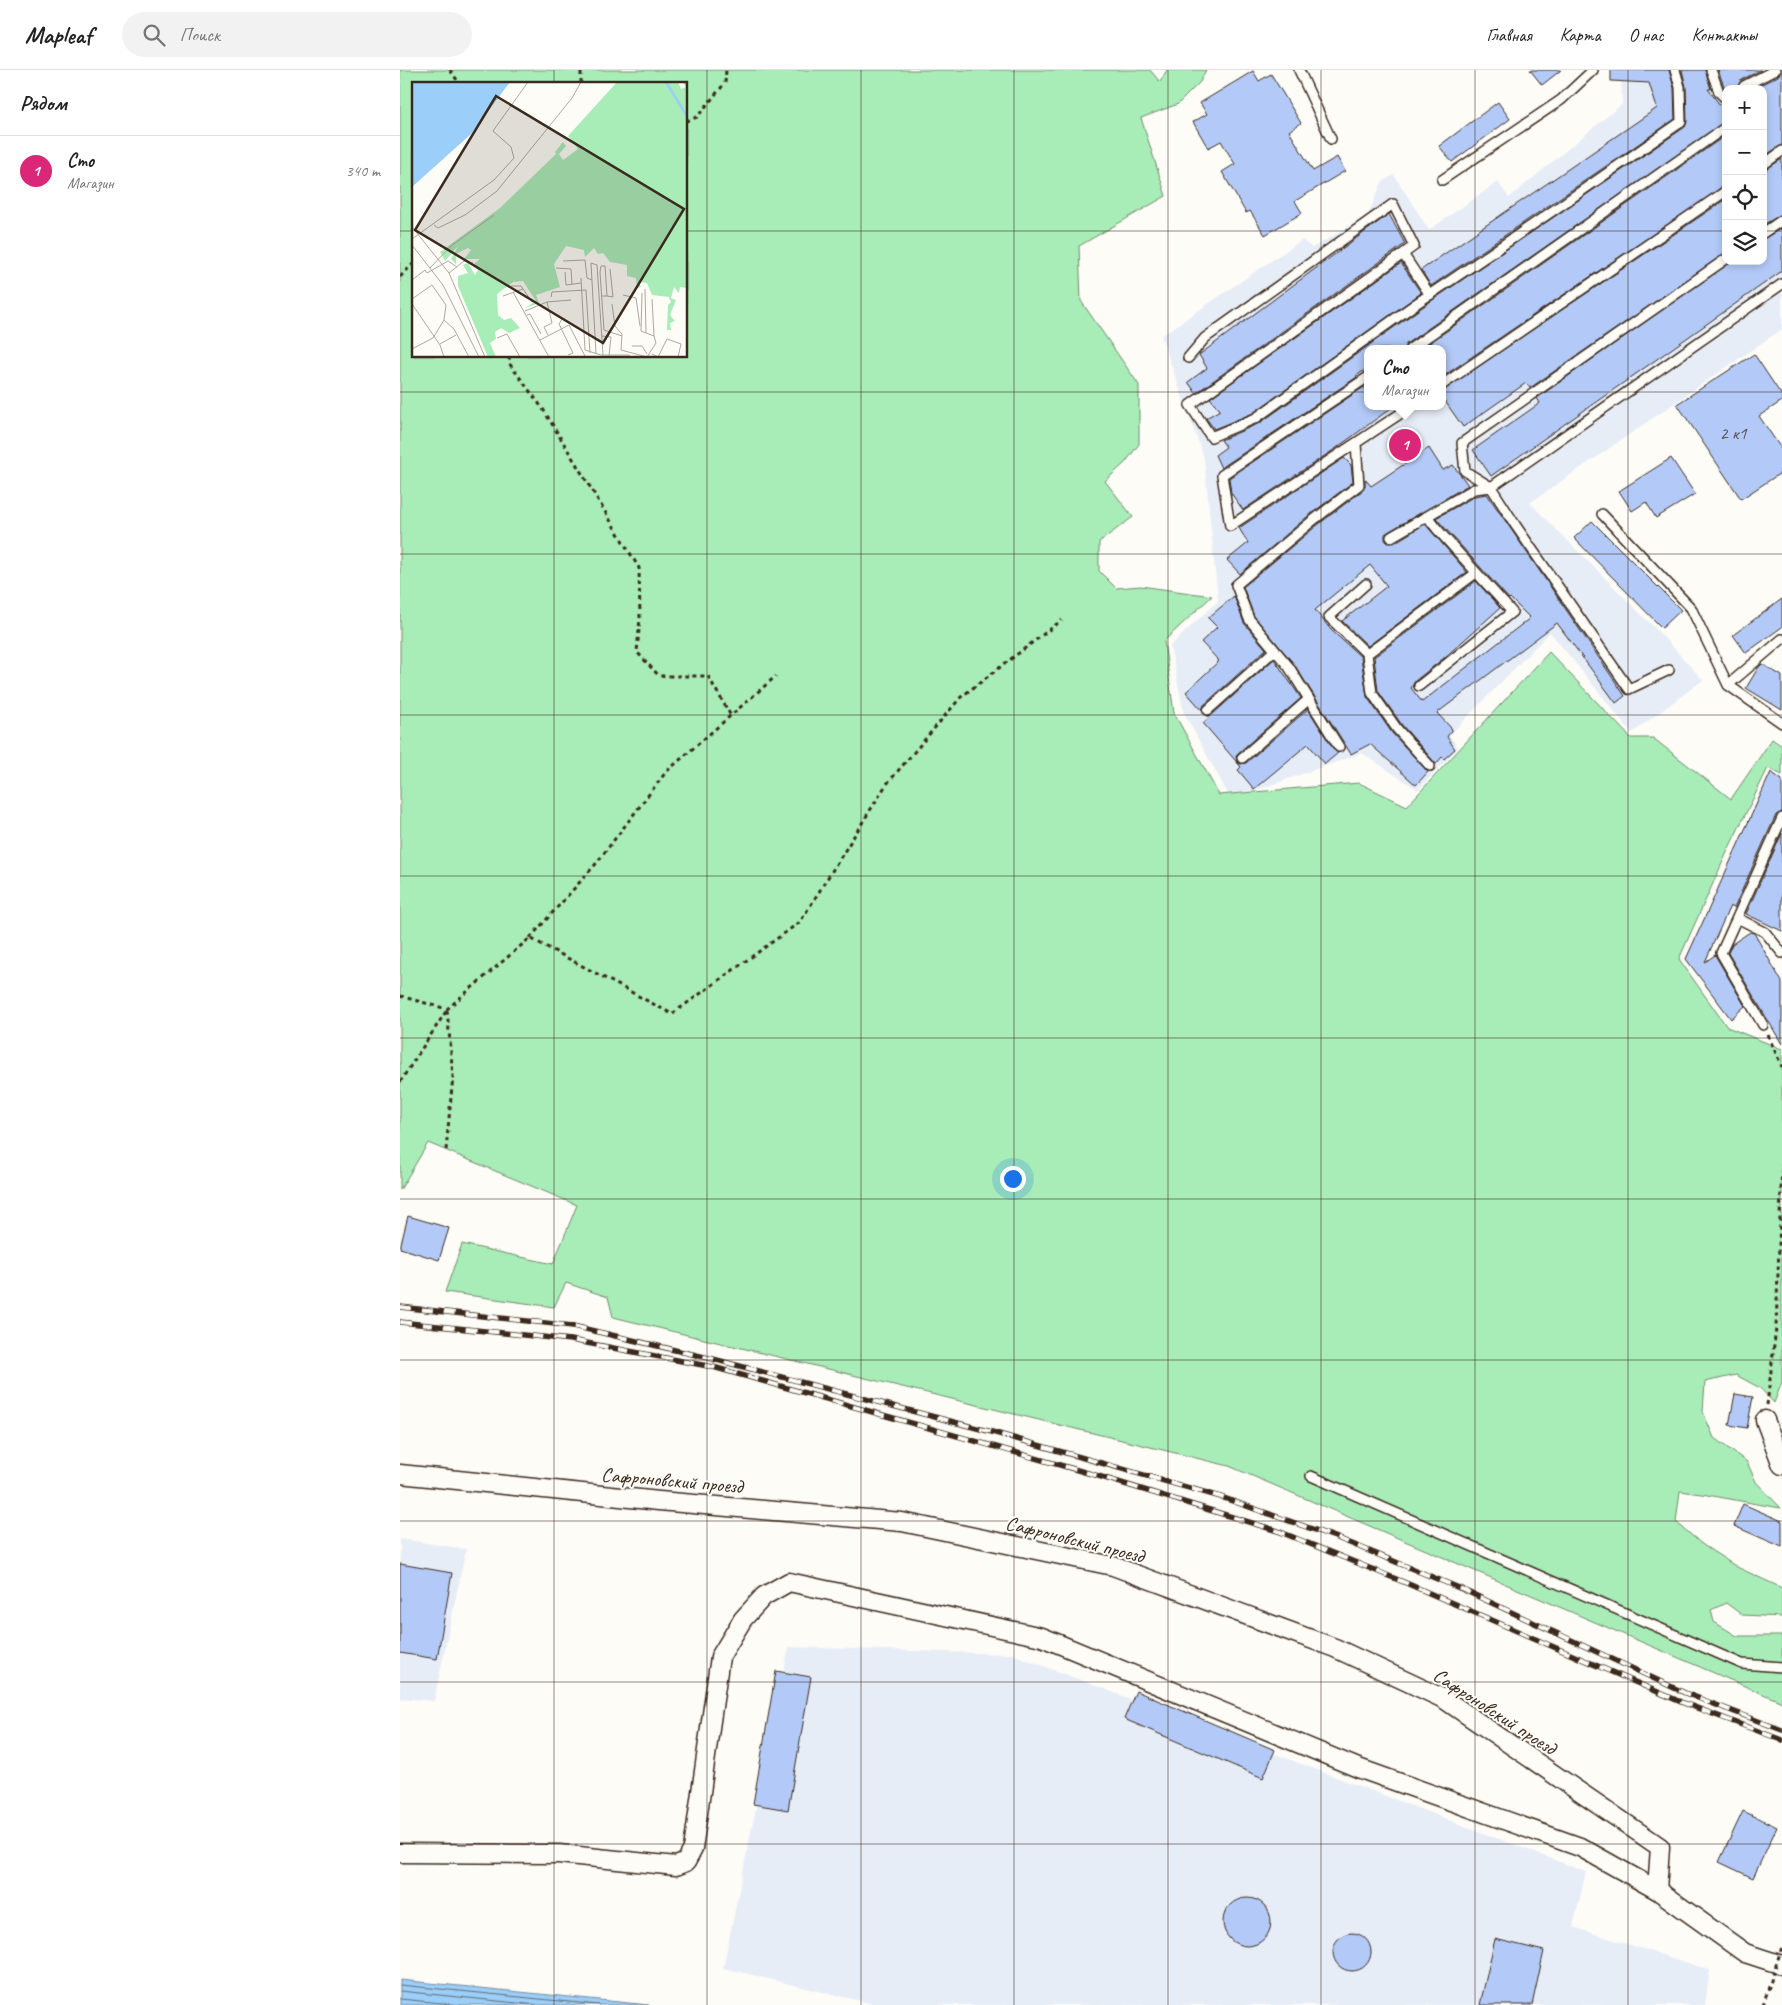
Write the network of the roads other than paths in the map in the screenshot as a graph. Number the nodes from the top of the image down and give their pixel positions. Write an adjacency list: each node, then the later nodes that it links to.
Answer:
1 (1299, 70): 9 (lane)
2 (1593, 70): 12 (lane)
3 (1675, 70): 19 (lane)
4 (1711, 70): 7 (lane)
5 (1775, 70): 6 (lane)
6 (1746, 85)
7 (1722, 95)
8 (1722, 129): 20 (lane)
9 (1331, 140)
10 (1782, 152): 11 (lane)
11 (1767, 162)
12 (1442, 180)
13 (1722, 194): 23 (lane)
14 (1782, 220): 15 (lane)
15 (1767, 230)
16 (1403, 254): 19 (lane); 19 (lane); 21 (lane)
17 (1722, 262): 26 (lane)
18 (1782, 284): 26 (lane)
19 (1430, 295)
20 (1416, 345)
21 (1188, 358)
22 (1364, 380): 25 (lane)
23 (1446, 382)
24 (1406, 410): 25 (lane)
25 (1356, 444): 33 (lane)
26 (1491, 487): 28 (lane); 35 (lane)
27 (1602, 514): 36 (lane)
28 (1427, 516): 29 (lane); 30 (lane)
29 (1391, 537)
30 (1476, 573): 34 (lane); 37 (lane)
31 (1366, 584): 34 (lane)
32 (1782, 639): 36 (lane)
33 (1275, 650): 38 (lane); 39 (lane)
34 (1367, 654): 43 (lane)
35 (1669, 670)
36 (1728, 685): 40 (lane)
37 (1419, 686)
38 (1308, 699): 41 (lane); 42 (lane)
39 (1208, 710)
40 (1782, 723)
41 (1339, 747)
42 (1242, 758)
43 (1430, 766)
44 (1782, 818): 45 (lane)
45 (1737, 918): 46 (lane); 47 (lane)
46 (1781, 948)
47 (1763, 1025)
48 (1765, 1420): 49 (street)
49 (1782, 1465)
50 (400, 1474): 54 (street, Сафроновский проезд)
51 (1311, 1476): 52 (lane)
52 (1782, 1667)
53 (400, 1853): 54 (street)
54 (1657, 1890): 55 (street)
55 (1782, 1965)

